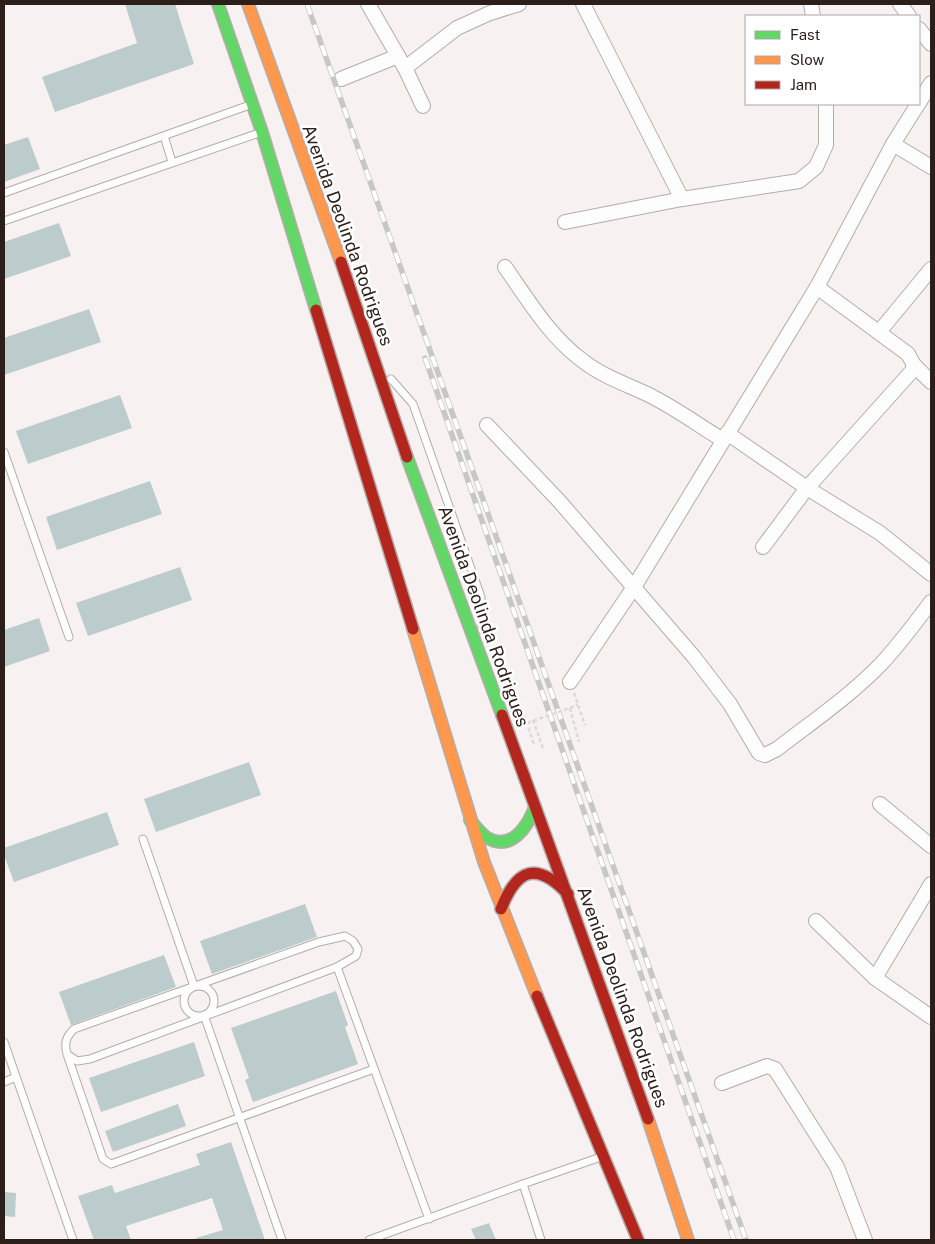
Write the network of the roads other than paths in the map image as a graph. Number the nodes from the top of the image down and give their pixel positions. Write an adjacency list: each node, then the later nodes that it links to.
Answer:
1 (218, 4): 14 (highway)
2 (248, 4): 31 (highway, Avenida Deolinda Rodrigues)
3 (368, 4): 10 (street)
4 (519, 4): 10 (street)
5 (583, 4): 24 (street)
6 (900, 4): 7 (street)
7 (907, 15)
8 (920, 30): 9 (street)
9 (931, 44)
10 (402, 62): 11 (street); 17 (street)
11 (341, 79)
12 (931, 83): 13 (street)
13 (920, 101)
14 (252, 104): 18 (highway); 19 (lane)
15 (826, 105): 24 (street)
16 (918, 105): 20 (street)
17 (423, 106)
18 (262, 132): 21 (lane); 47 (highway)
19 (164, 136): 21 (lane); 23 (lane)
20 (893, 144): 22 (street); 29 (street)
21 (172, 162): 25 (lane)
22 (931, 167)
23 (4, 193)
24 (682, 199): 26 (street)
25 (4, 221)
26 (565, 222)
27 (504, 267): 35 (street)
28 (931, 269): 30 (street)
29 (817, 287): 30 (street); 35 (street)
30 (879, 332): 32 (street)
31 (374, 360): 43 (highway, Avenida Deolinda Rodrigues); 43 (lane)
32 (914, 365): 33 (street); 37 (street)
33 (931, 382)
34 (487, 425): 40 (street)
35 (725, 437): 37 (street); 40 (street)
36 (4, 452): 42 (lane)
37 (807, 488): 38 (street); 39 (street)
38 (763, 547)
39 (931, 572)
40 (634, 587): 41 (street); 44 (street)
41 (931, 602)
42 (69, 637)
43 (482, 663): 46 (highway, Avenida Deolinda Rodrigues)
44 (570, 682)
45 (880, 804): 49 (street)
46 (535, 807): 47 (highway); 51 (highway, Avenida Deolinda Rodrigues)
47 (470, 820): 52 (highway)
48 (142, 839): 56 (lane)
49 (931, 846)
50 (931, 884): 55 (street)
51 (570, 897): 52 (highway); 74 (highway, Avenida Deolinda Rodrigues)
52 (501, 909): 66 (highway)
53 (816, 921): 55 (street)
54 (337, 968): 56 (lane); 57 (lane); 61 (lane)
55 (875, 978): 58 (street)
56 (194, 986): 57 (lane); 57 (lane); 60 (lane)
57 (204, 1015): 60 (lane); 65 (lane)
58 (931, 1017)
59 (4, 1042): 62 (lane)
60 (67, 1054): 65 (lane)
61 (374, 1070): 65 (lane); 68 (lane)
62 (16, 1077): 63 (lane); 69 (lane)
63 (4, 1082)
64 (722, 1083): 75 (street)
65 (240, 1116): 70 (lane)
66 (604, 1156): 67 (lane); 73 (highway)
67 (523, 1184): 68 (lane); 72 (lane)
68 (429, 1218): 71 (lane)
69 (73, 1240)
70 (282, 1240)
71 (369, 1240)
72 (541, 1240)
73 (638, 1240)
74 (688, 1240)
75 (865, 1240)

